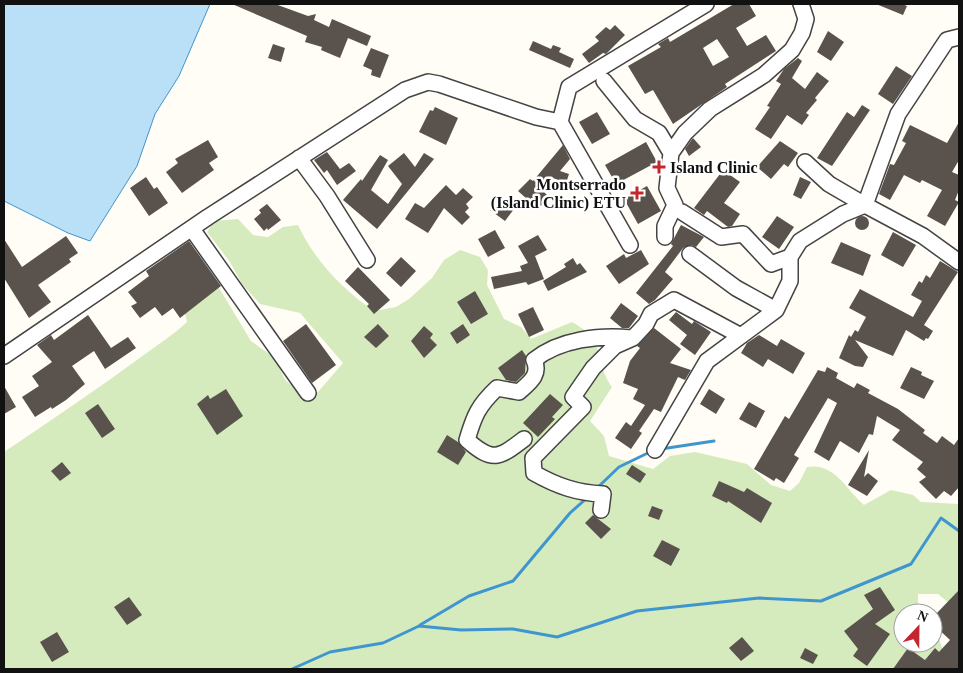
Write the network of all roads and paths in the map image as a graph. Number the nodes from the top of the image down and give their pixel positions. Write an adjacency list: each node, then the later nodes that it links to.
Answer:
1 (706, 4): 5 (street)
2 (801, 4): 6 (street)
3 (959, 37): 9 (street)
4 (604, 81): 6 (street)
5 (560, 122): 7 (street); 13 (street)
6 (671, 153): 12 (street)
7 (299, 158): 11 (street); 16 (street)
8 (805, 162): 9 (street)
9 (865, 205): 15 (street); 17 (street)
10 (682, 212): 15 (street)
11 (192, 229): 21 (street); 22 (street)
12 (665, 237)
13 (630, 245)
14 (690, 254): 18 (street)
15 (790, 256): 18 (street)
16 (367, 260)
17 (959, 262)
18 (776, 310): 19 (street)
19 (741, 336): 20 (street); 24 (street)
20 (633, 338): 23 (street); 25 (street)
21 (4, 356)
22 (308, 393)
23 (524, 439)
24 (655, 450)
25 (601, 510)

